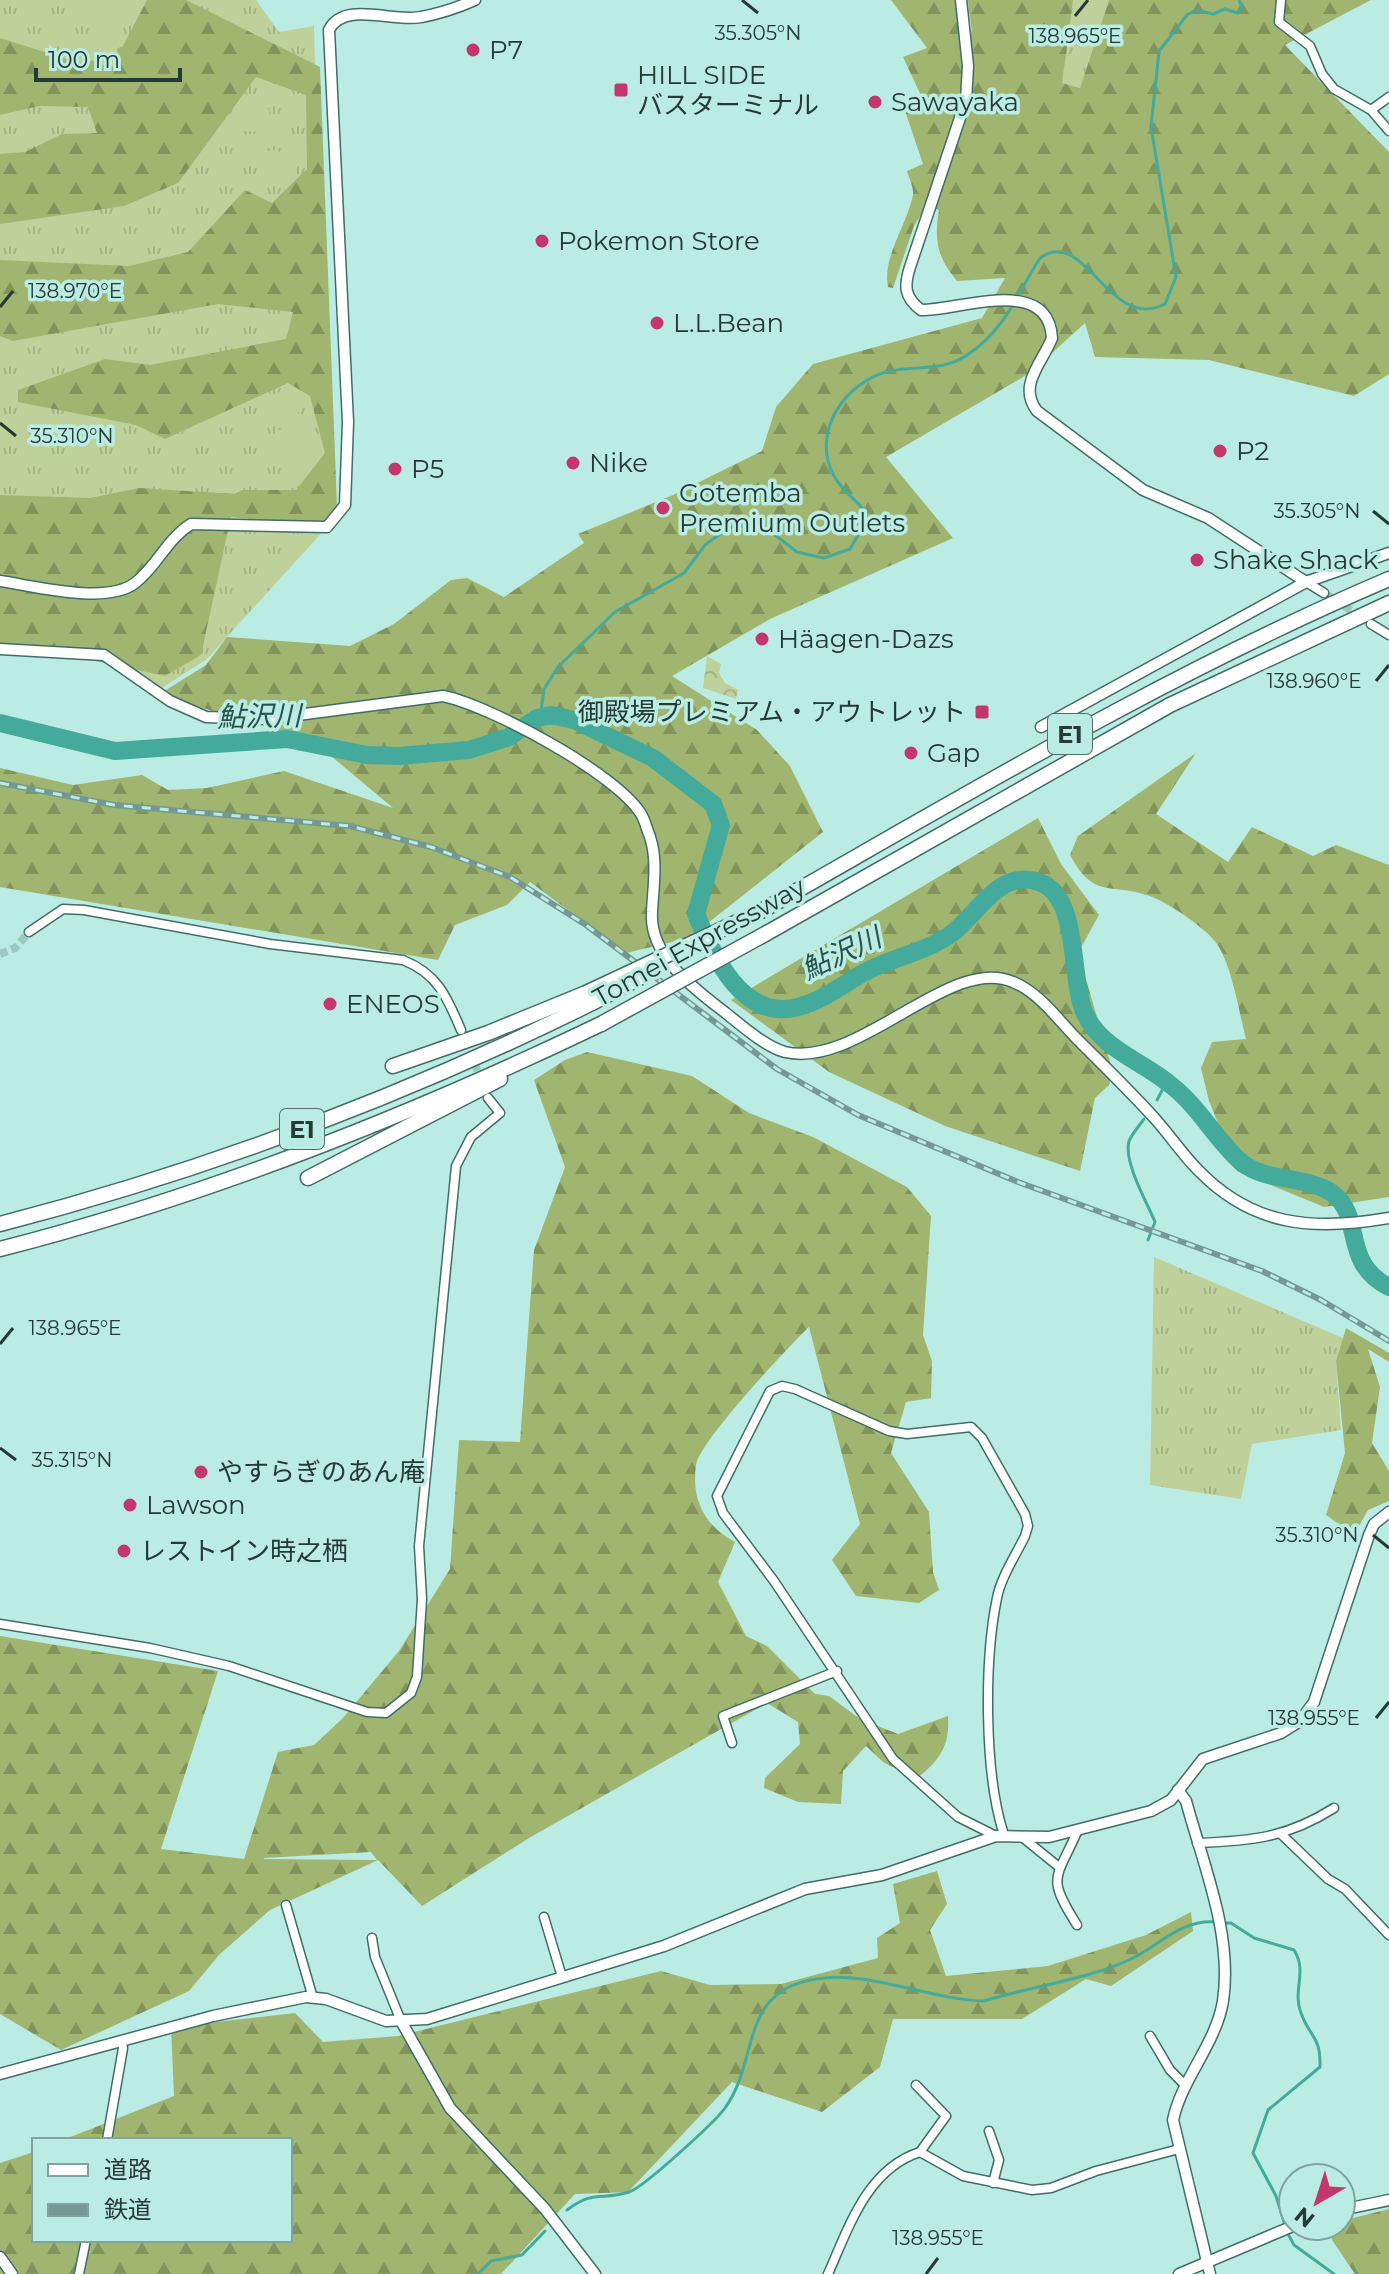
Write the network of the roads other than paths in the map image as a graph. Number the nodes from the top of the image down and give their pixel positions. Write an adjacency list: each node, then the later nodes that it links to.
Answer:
1 (475, 0): 9 (street)
2 (961, 0): 10 (street)
3 (1281, 0): 5 (street)
4 (1389, 97): 5 (street)
5 (1371, 110): 6 (street)
6 (1389, 131)
7 (1389, 553): 10 (street)
8 (1389, 579): 18 (highway, Tomei Expressway / E1, bridge)
9 (0, 581)
10 (1306, 582): 11 (street); 16 (street)
11 (1324, 593)
12 (1389, 603): 20 (highway, Tomei Expressway / E1, bridge)
13 (1371, 624): 14 (street)
14 (1389, 635)
15 (0, 649): 24 (street)
16 (1041, 727)
17 (29, 932): 19 (street)
18 (589, 998): 21 (highway); 25 (highway, Tomei Expressway / E1)
19 (461, 1030)
20 (570, 1039): 23 (highway); 26 (highway, Tomei Expressway / E1)
21 (393, 1066)
22 (488, 1098): 28 (street)
23 (308, 1178)
24 (1389, 1218)
25 (0, 1224)
26 (0, 1249)
27 (1389, 1512): 31 (street)
28 (0, 1624)
29 (837, 1671): 30 (street); 35 (street); 35 (street)
30 (732, 1743)
31 (1178, 1790): 33 (street); 37 (street)
32 (1334, 1808): 34 (street)
33 (1077, 1832): 36 (street); 38 (street)
34 (1281, 1834): 37 (street); 42 (street)
35 (1000, 1836): 36 (street); 44 (street)
36 (1022, 1837): 38 (street)
37 (1197, 1843): 51 (street)
38 (1059, 1867): 41 (street)
39 (286, 1905): 45 (street)
40 (544, 1917): 44 (street)
41 (1077, 1925)
42 (1389, 1935)
43 (372, 1938): 46 (street)
44 (562, 1977): 46 (street)
45 (313, 1998): 46 (street); 49 (street)
46 (401, 2021): 65 (street)
47 (1150, 2036): 51 (street)
48 (123, 2048): 53 (street)
49 (0, 2074)
50 (916, 2085): 55 (street)
51 (1185, 2085): 54 (street)
52 (989, 2131): 56 (street)
53 (107, 2138)
54 (1179, 2149): 56 (street); 62 (street)
55 (920, 2152): 56 (street); 66 (street)
56 (993, 2183)
57 (1389, 2200): 58 (street)
58 (1357, 2207)
59 (1277, 2234): 62 (street)
60 (86, 2242): 64 (street)
61 (0, 2257): 63 (street)
62 (1209, 2268): 67 (street)
63 (12, 2274)
64 (79, 2274)
65 (595, 2274)
66 (828, 2274)
67 (1179, 2274)

